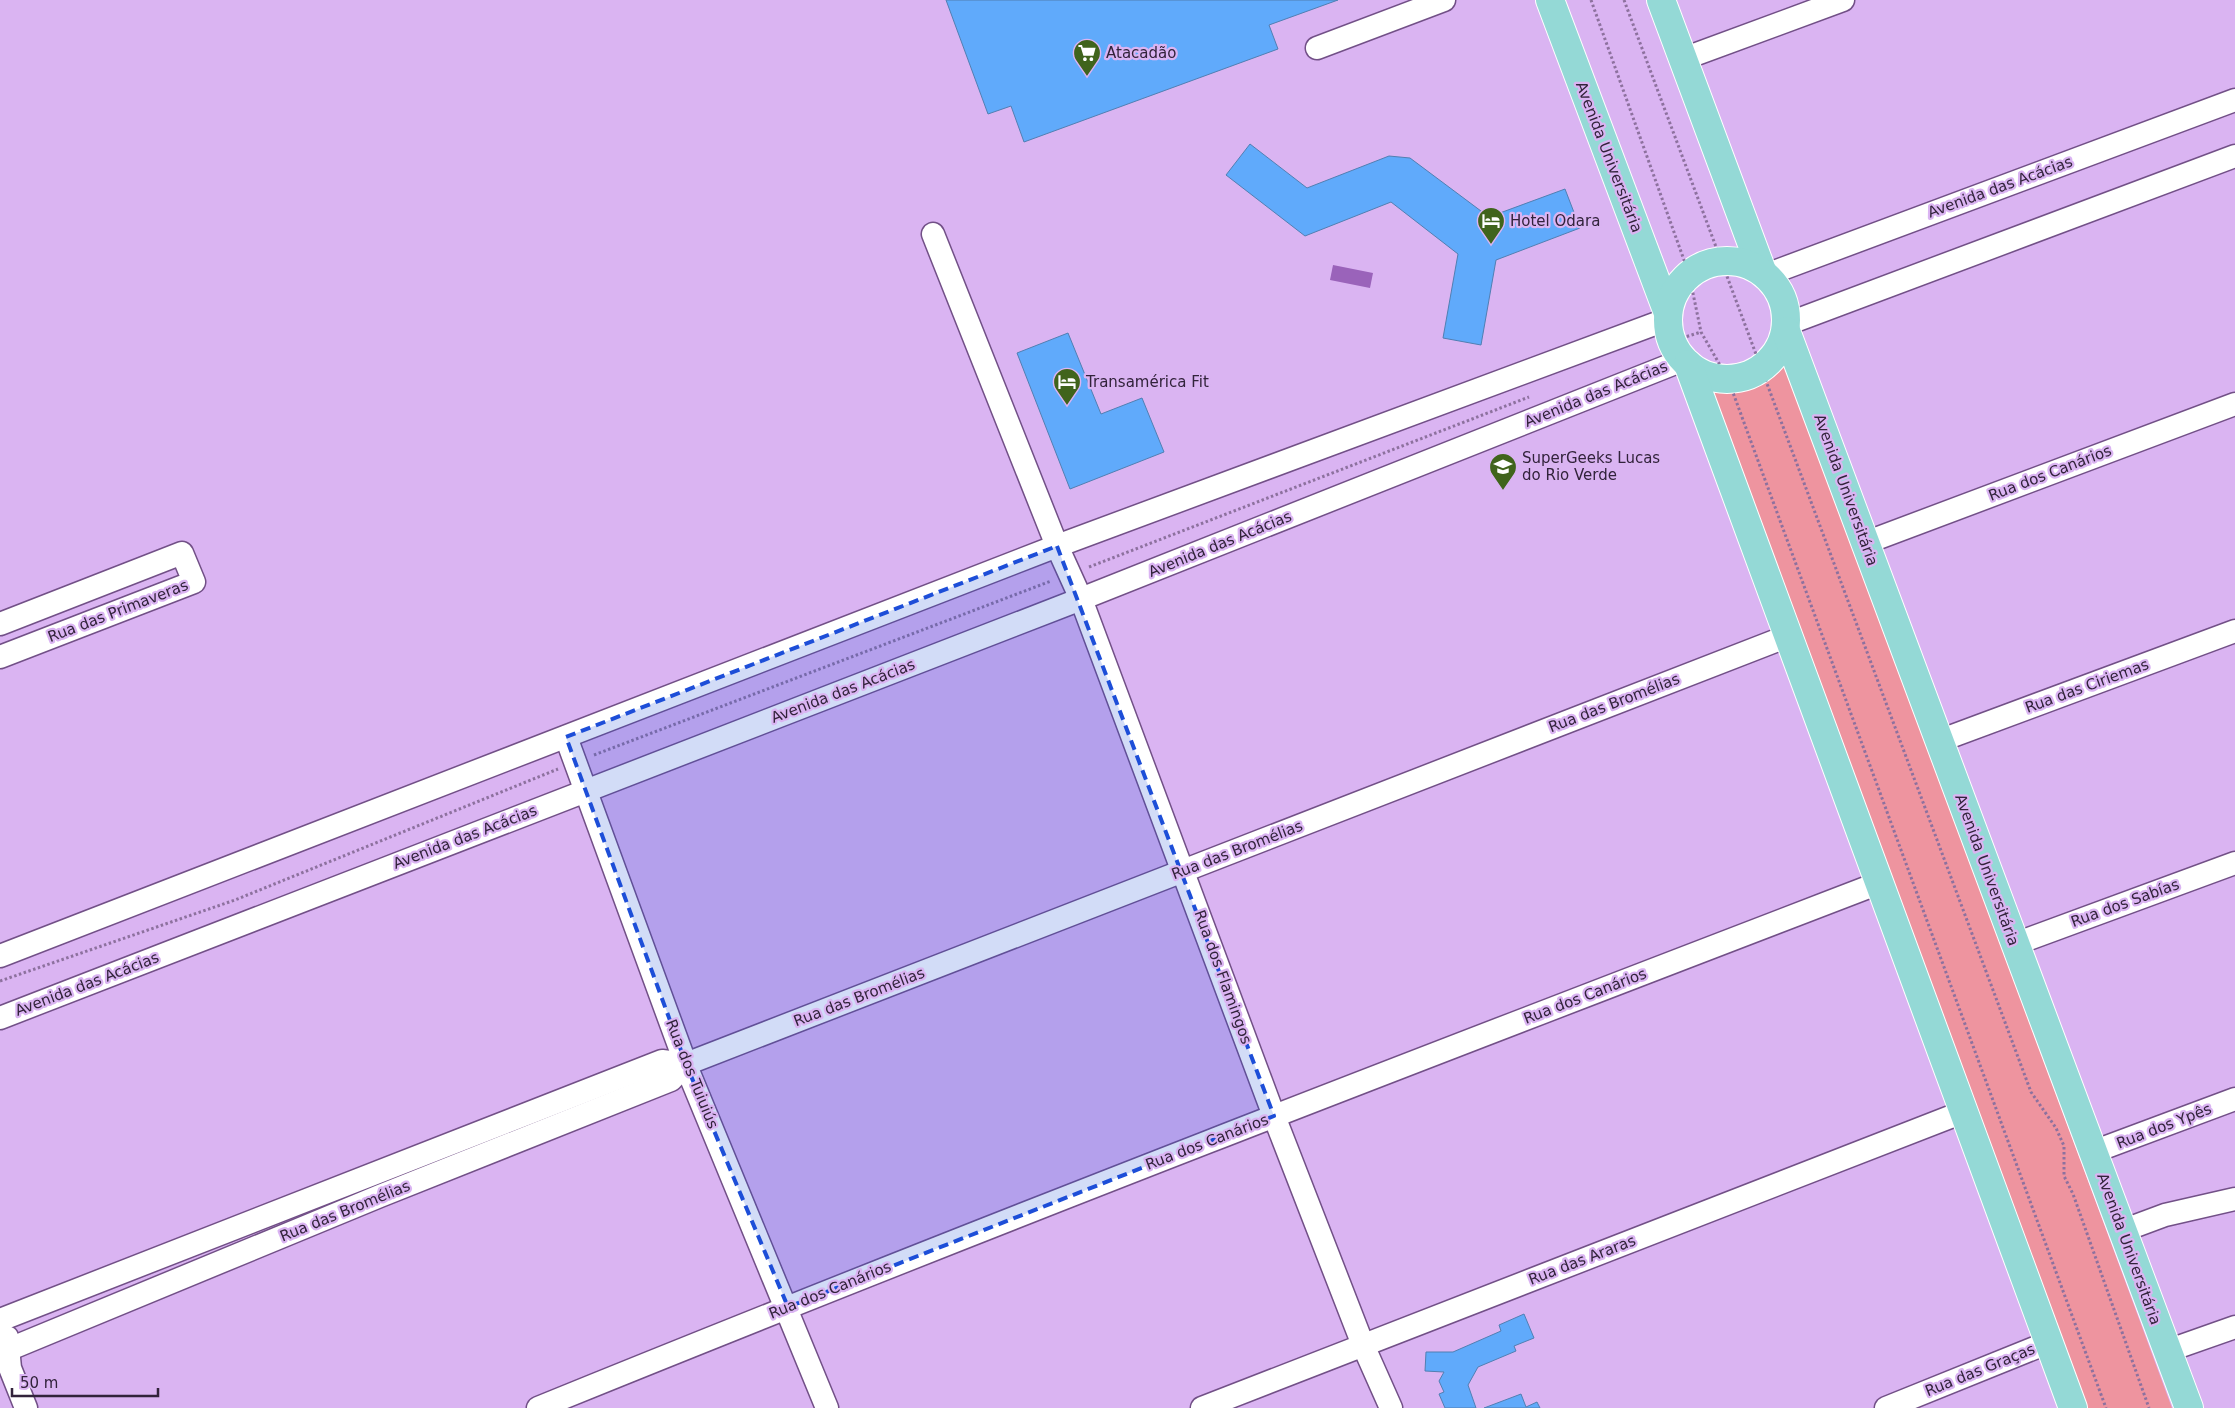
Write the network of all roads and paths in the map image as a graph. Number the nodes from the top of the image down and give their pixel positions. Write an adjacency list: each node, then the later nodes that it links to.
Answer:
1 (1444, 0): 7 (street)
2 (1550, 0): 17 (main road, Avenida Universitária)
3 (1590, 0): 14 (path)
4 (1624, 0): 12 (path)
5 (1661, 0): 8 (main road)
6 (1843, 0): 8 (street)
7 (1317, 48)
8 (1683, 60): 13 (main road)
9 (2235, 100): 13 (street, Avenida das Acácias)
10 (2235, 156): 15 (street)
11 (933, 234): 23 (street, Rua dos Flamingos)
12 (1721, 261): 13 (main road); 14 (main road); 18 (path)
13 (1764, 273): 15 (main road, Avenida Universitária)
14 (1689, 274): 16 (path); 17 (main road)
15 (1786, 327): 18 (main road); 22 (main road, Avenida Universitária)
16 (1701, 332): 17 (path); 19 (path)
17 (1676, 339): 19 (main road); 23 (street); 25 (street, Avenida das Acácias); 28 (main road, Avenida Universitária)
18 (1761, 368): 19 (main road); 63 (path)
19 (1728, 379): 62 (path)
20 (1533, 395): 24 (path)
21 (2235, 404): 22 (street, Rua dos Canários)
22 (1865, 543): 31 (main road, Avenida Universitária)
23 (1057, 546): 24 (street, Rua dos Flamingos); 30 (street)
24 (1069, 574): 25 (street, Rua dos Flamingos); 32 (path)
25 (1081, 599): 33 (street, Avenida das Acácias); 35 (street, Rua dos Flamingos)
26 (0, 624): 29 (street, Rua das Primaveras)
27 (2235, 631): 31 (street, Rua das Ciriemas)
28 (1788, 636): 35 (street, Rua das Bromélias); 36 (main road, Avenida Universitária)
29 (0, 657)
30 (566, 737): 32 (street, Rua dos Tuiuiús); 38 (street)
31 (1939, 741): 37 (main road, Avenida Universitária)
32 (576, 762): 33 (street, Rua dos Tuiuiús); 39 (path)
33 (587, 790): 40 (street, Avenida das Acácias); 41 (street, Rua dos Tuiuiús)
34 (2235, 864): 37 (street, Rua dos Sabías)
35 (1183, 870): 41 (street, Rua das Bromélias); 44 (street, Rua dos Flamingos)
36 (1879, 883): 43 (main road, Avenida Universitária); 44 (street, Rua dos Canários)
37 (2015, 944): 45 (main road, Avenida Universitária)
38 (0, 956)
39 (0, 981)
40 (0, 1018)
41 (686, 1064): 48 (street, Rua dos Tuiuiús); 49 (street, Rua das Bromélias); 54 (street, Rua das Bromélias)
42 (2235, 1099): 45 (street, Rua dos Ypês)
43 (1963, 1112): 51 (main road, Avenida Universitária); 52 (street, Rua das Araras)
44 (1274, 1116): 48 (street, Rua dos Canários); 52 (street, Rua dos Flamingos)
45 (2093, 1152): 47 (main road, Avenida Universitária)
46 (2235, 1199): 47 (street)
47 (2122, 1231): 53 (main road, Avenida Universitária)
48 (788, 1307): 56 (street, Rua dos Canários); 57 (street, Rua dos Tuiuiús)
49 (1, 1316): 54 (street)
50 (2235, 1327): 53 (street)
51 (2048, 1343): 60 (street, Rua das Graças); 61 (main road, Avenida Universitária)
52 (1364, 1345): 58 (street, Rua das Araras); 59 (street, Rua dos Flamingos)
53 (2167, 1351): 64 (main road, Avenida Universitária)
54 (5, 1357): 55 (street)
55 (26, 1408)
56 (538, 1408)
57 (828, 1408)
58 (1202, 1408)
59 (1391, 1408)
60 (1886, 1408)
61 (2073, 1408)
62 (2106, 1408)
63 (2149, 1408)
64 (2189, 1408)

